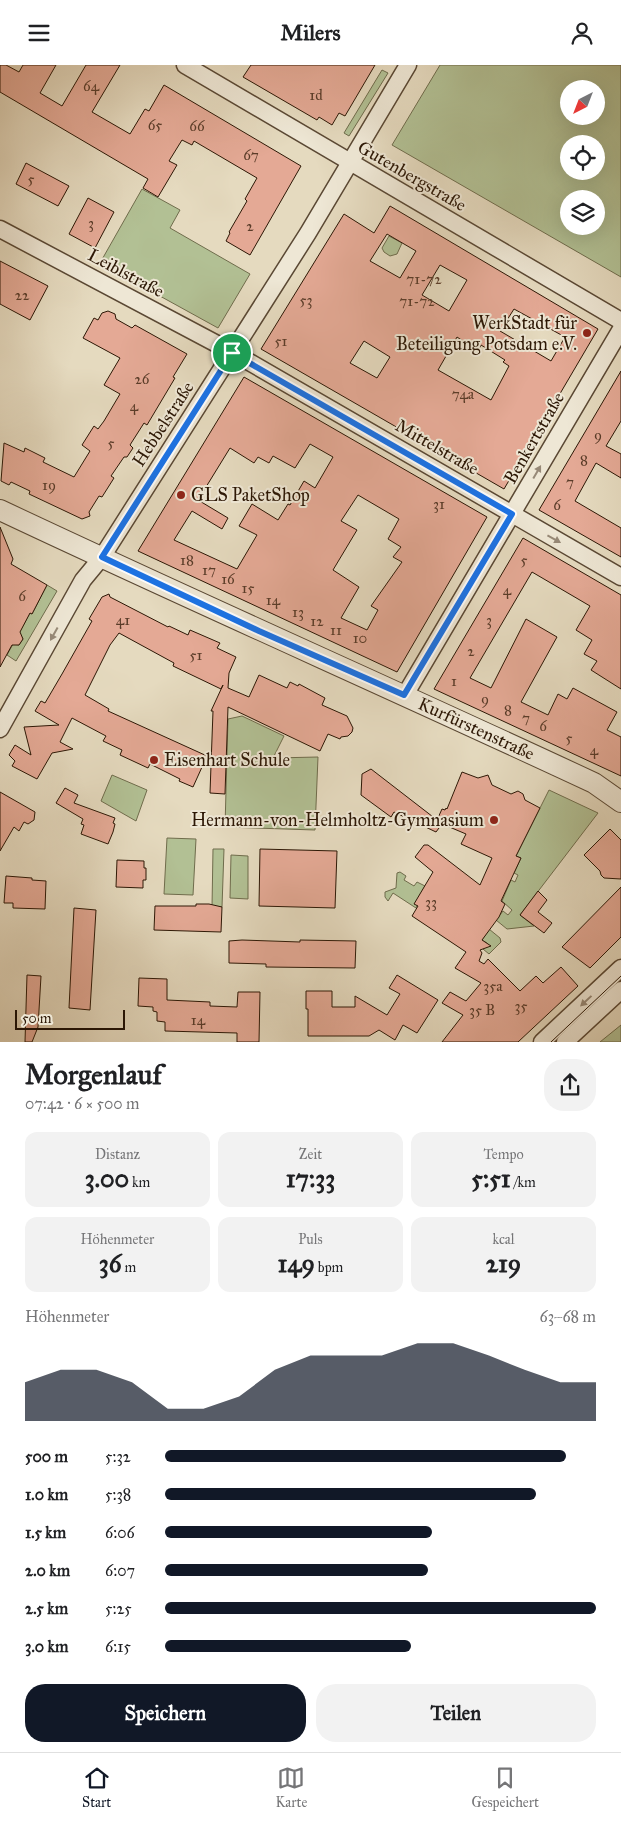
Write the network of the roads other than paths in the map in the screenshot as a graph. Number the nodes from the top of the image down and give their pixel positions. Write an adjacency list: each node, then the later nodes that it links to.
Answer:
1 (185, 65): 3 (street, Gutenbergstraße)
2 (408, 65): 3 (street, Hebbelstraße)
3 (351, 164): 5 (street, Gutenbergstraße); 7 (street, Hebbelstraße)
4 (0, 229): 7 (street, Leiblstraße)
5 (621, 321)
6 (621, 329): 9 (street, Benkertstraße, one-way to 6)
7 (232, 353): 9 (street, Mittelstraße); 10 (street, Hebbelstraße)
8 (0, 510): 10 (street, Kurfürstenstraße)
9 (512, 514): 11 (street, Mittelstraße, one-way to 11); 12 (street, Benkertstraße)
10 (102, 557): 12 (street, Kurfürstenstraße); 13 (street, Hebbelstraße, one-way to 13)
11 (621, 577)
12 (404, 695): 14 (street, Kurfürstenstraße)
13 (0, 729)
14 (621, 802)
15 (621, 968): 17 (street, one-way to 17)
16 (621, 990): 18 (street)
17 (542, 1042)
18 (565, 1042)

